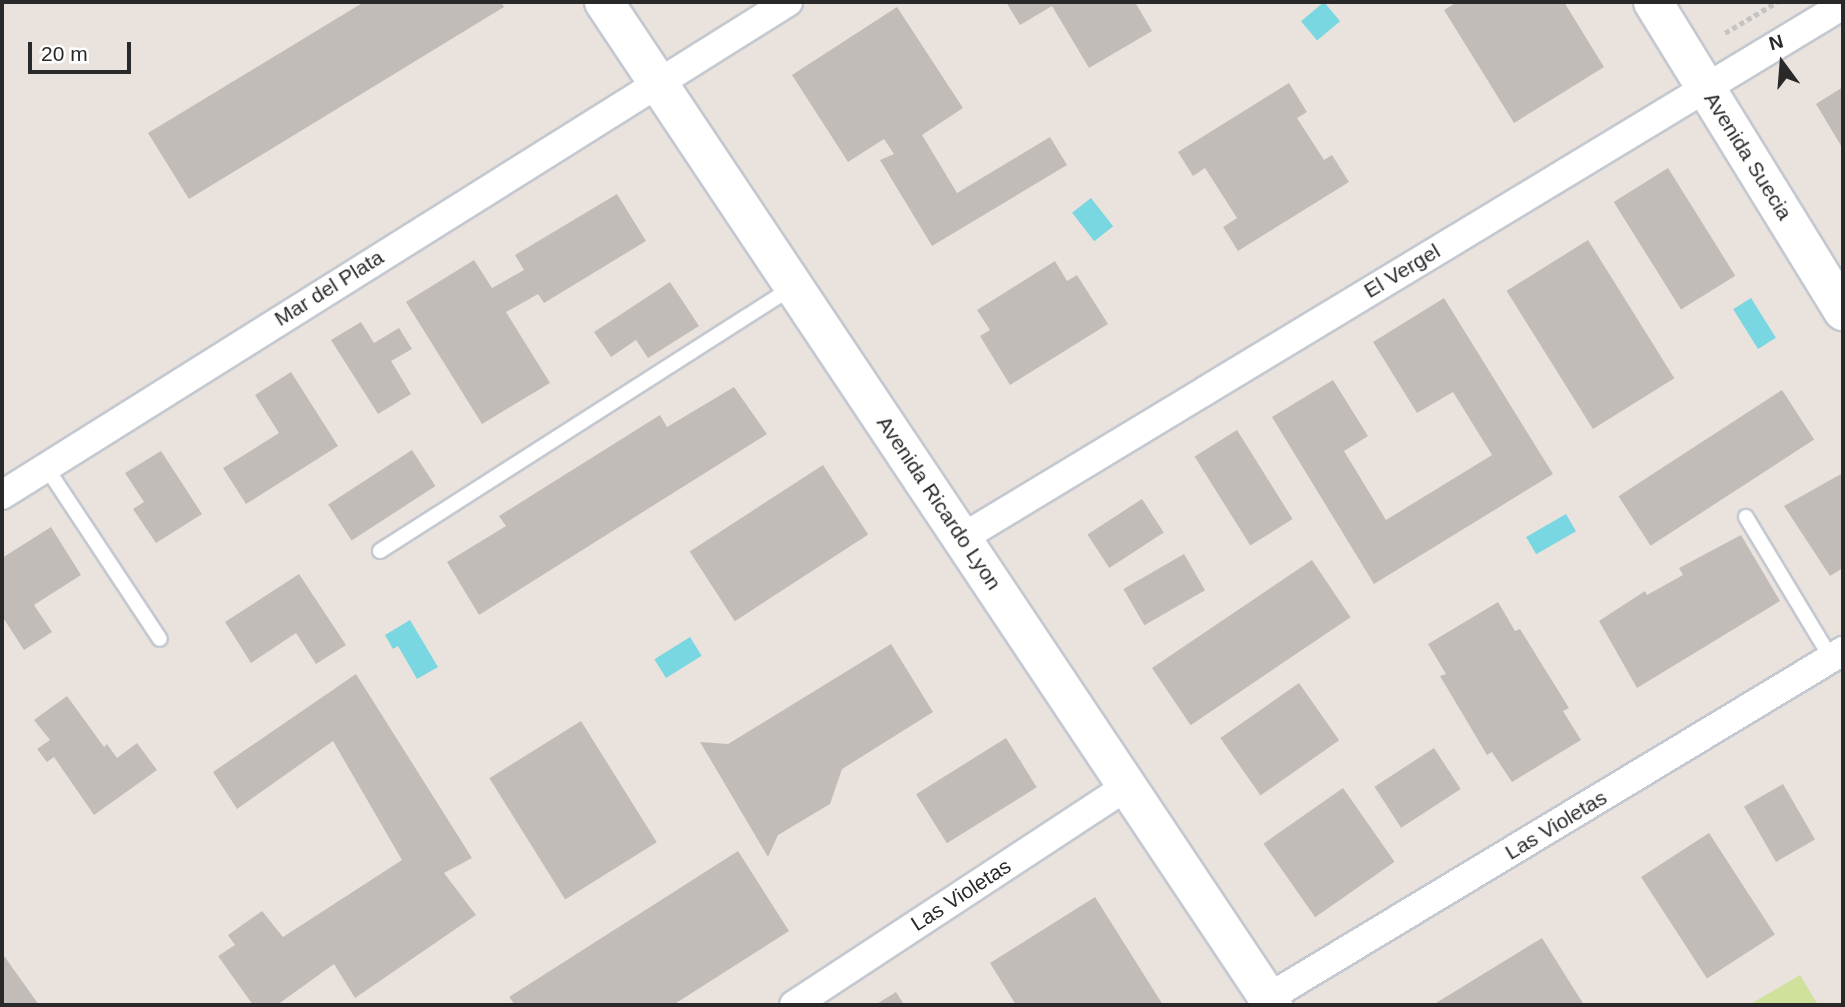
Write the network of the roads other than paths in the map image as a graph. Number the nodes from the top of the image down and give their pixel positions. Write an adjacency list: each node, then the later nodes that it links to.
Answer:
1 (604, 2): 5 (street, Avenida Ricardo Lyon)
2 (788, 2): 5 (street, Mar del Plata)
3 (1653, 2): 6 (street, Avenida Suecia)
4 (1843, 5): 6 (street, El Vergel)
5 (657, 82): 7 (street, Avenida Ricardo Lyon); 9 (street, Mar del Plata)
6 (1706, 89): 8 (street, Avenida Suecia); 12 (street, El Vergel)
7 (794, 286): 12 (street, Avenida Ricardo Lyon); 13 (lane)
8 (1843, 310)
9 (46, 467): 10 (street, Mar del Plata); 14 (lane)
10 (2, 495)
11 (1746, 517): 15 (lane)
12 (961, 538): 16 (street, Avenida Ricardo Lyon)
13 (380, 551)
14 (160, 639)
15 (1837, 655): 17 (street, Las Violetas)
16 (1127, 786): 17 (street, Avenida Ricardo Lyon); 18 (street, Las Violetas)
17 (1271, 1002)
18 (794, 1005)

